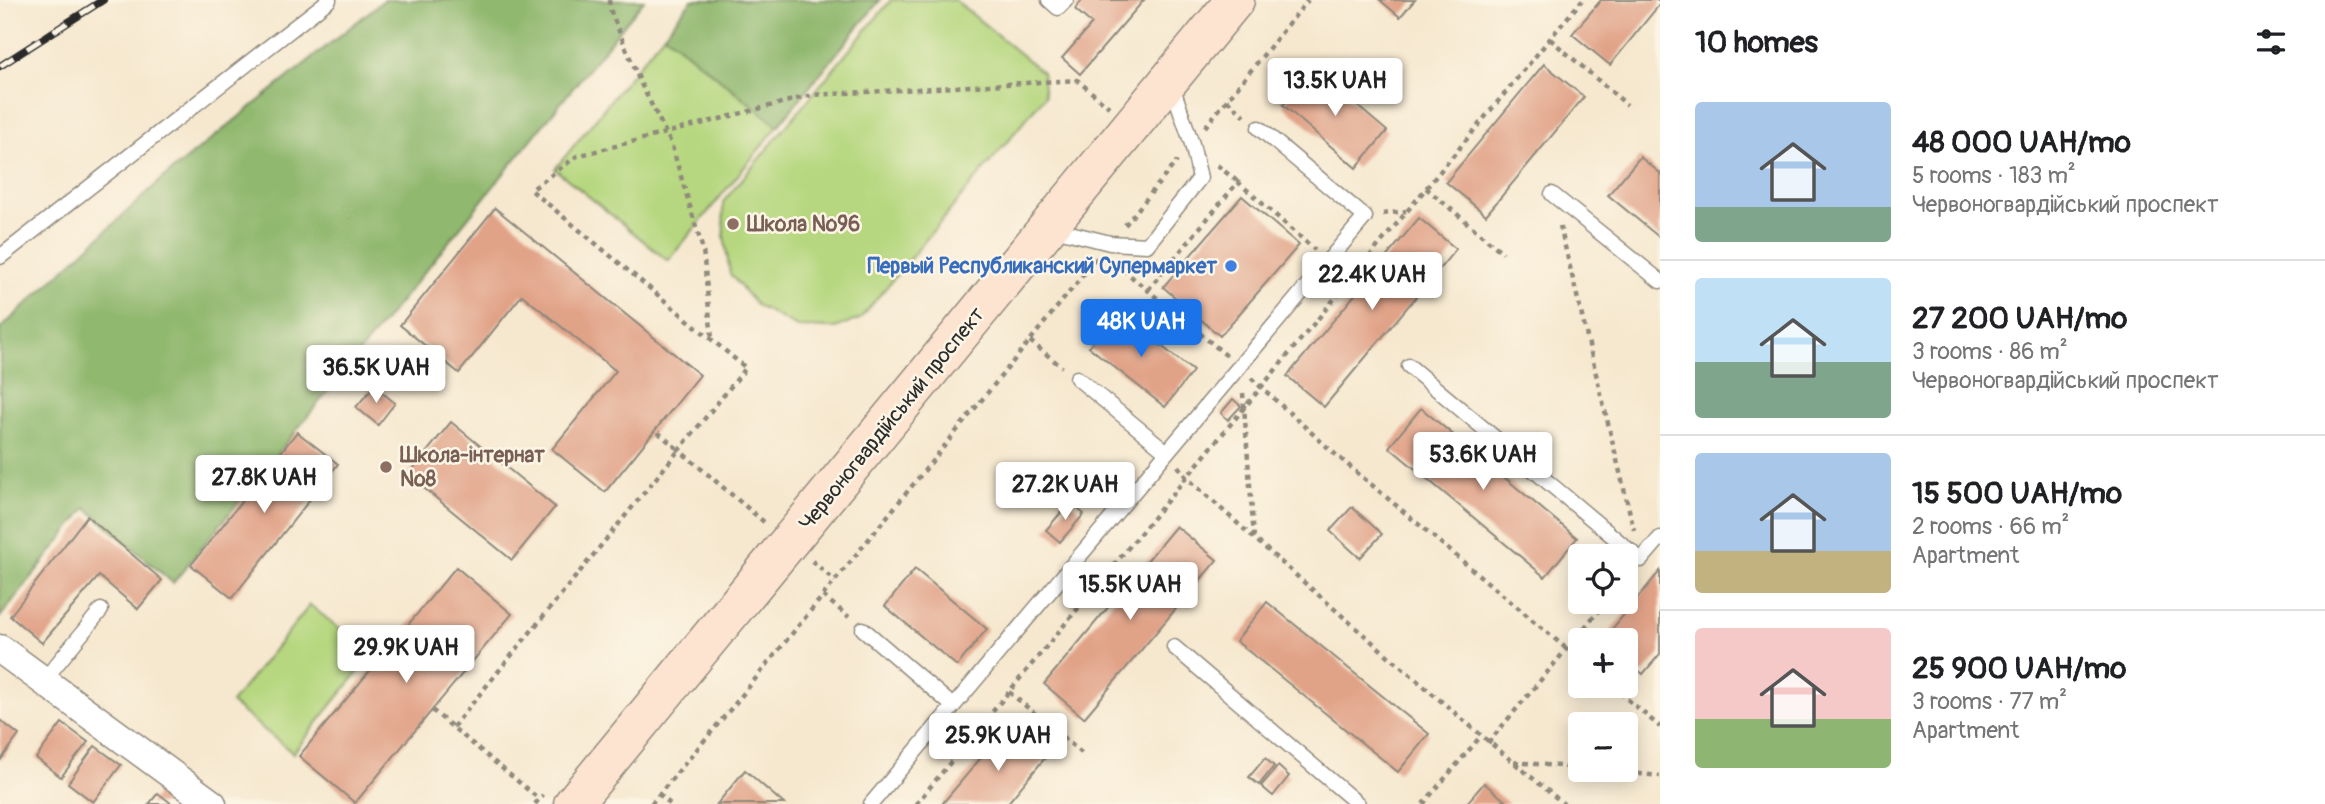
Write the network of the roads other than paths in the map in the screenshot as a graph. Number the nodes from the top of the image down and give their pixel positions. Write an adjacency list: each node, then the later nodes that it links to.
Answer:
1 (329, 0): 9 (lane)
2 (1049, 0): 3 (lane)
3 (1066, 0)
4 (1235, 0): 5 (main road, Червоногвардійський проспект)
5 (1170, 79): 8 (main road, Червоногвардійський проспект); 8 (lane)
6 (1259, 128): 13 (lane)
7 (1552, 194): 10 (lane)
8 (1048, 228): 21 (main road, Червоногвардійський проспект)
9 (0, 257)
10 (1660, 281)
11 (1409, 366): 14 (lane)
12 (1077, 378): 13 (lane)
13 (1167, 452): 20 (lane)
14 (1660, 538)
15 (101, 610): 19 (lane)
16 (863, 629): 20 (lane)
17 (1174, 647): 24 (lane)
18 (0, 649): 19 (street)
19 (44, 680): 22 (street)
20 (953, 706): 23 (lane)
21 (556, 802)
22 (212, 804)
23 (871, 804)
24 (1358, 804)

